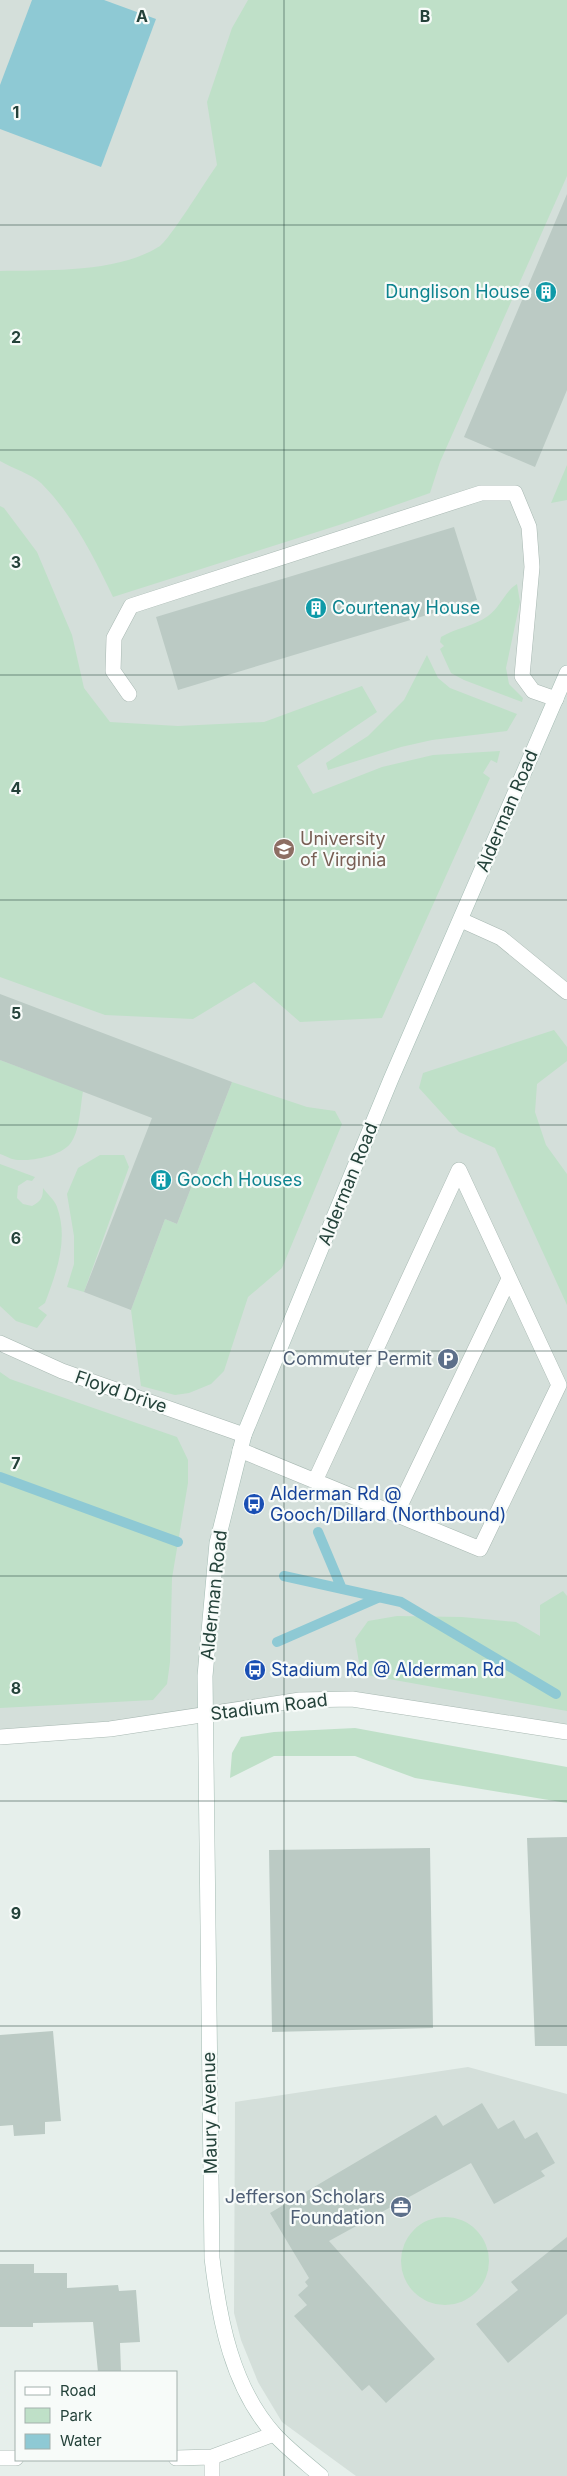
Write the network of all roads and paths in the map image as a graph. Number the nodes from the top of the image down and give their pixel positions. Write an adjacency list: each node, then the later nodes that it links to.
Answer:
1 (567, 673): 3 (main road, Alderman Road)
2 (129, 694): 3 (main road)
3 (556, 699): 4 (main road, Alderman Road)
4 (461, 920): 5 (main road); 10 (main road, Alderman Road)
5 (567, 992)
6 (509, 1278): 8 (main road); 11 (main road); 12 (main road)
7 (0, 1343): 10 (main road, Floyd Drive)
8 (559, 1385): 9 (main road); 12 (main road, Floyd Drive)
9 (567, 1398)
10 (242, 1442): 11 (main road, Floyd Drive); 13 (main road, Alderman Road)
11 (315, 1481): 12 (main road, Floyd Drive)
12 (396, 1514)
13 (207, 1715): 14 (main road, Stadium Road); 15 (main road, Stadium Road); 16 (main road, Maury Avenue)
14 (567, 1732)
15 (0, 1737)
16 (274, 2434): 20 (main road); 22 (main road, Maury Avenue)
17 (0, 2458): 18 (main road)
18 (15, 2458)
19 (178, 2458): 20 (main road)
20 (212, 2458): 21 (main road)
21 (212, 2476)
22 (321, 2476)

